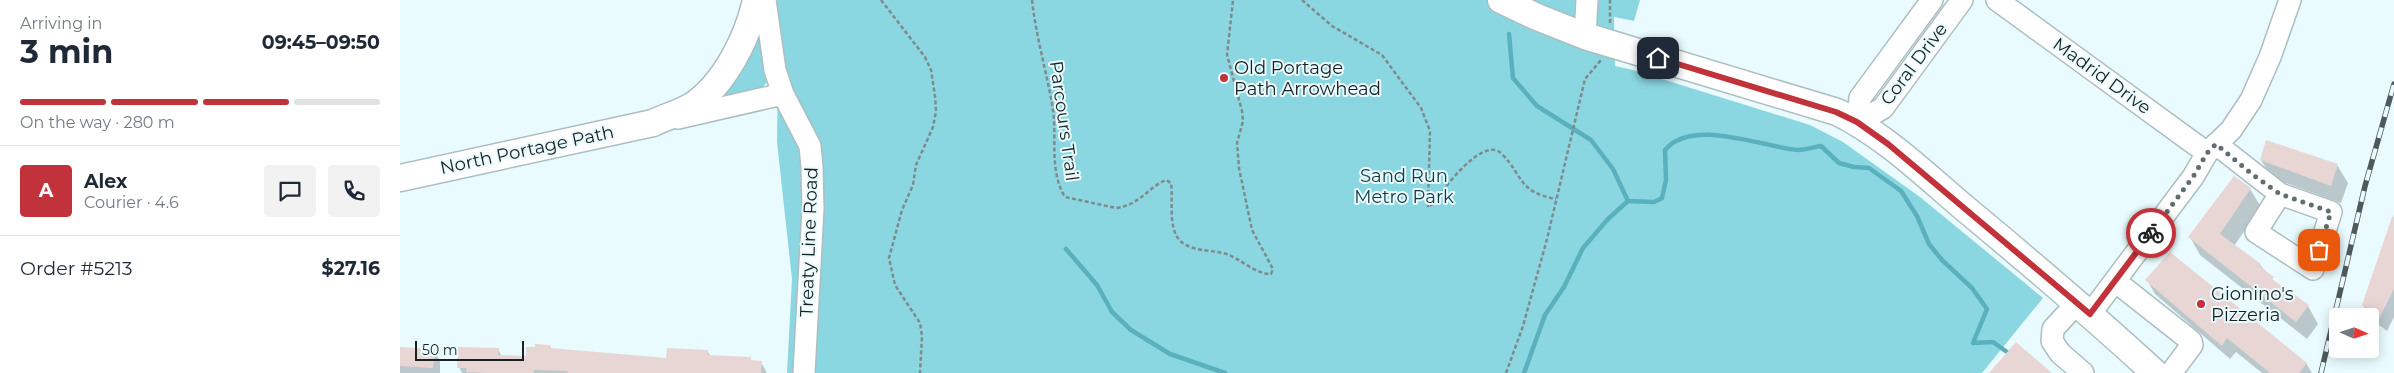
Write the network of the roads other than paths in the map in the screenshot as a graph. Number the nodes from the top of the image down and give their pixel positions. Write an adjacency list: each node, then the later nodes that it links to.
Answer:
1 (756, 0): 12 (main road, North Portage Path)
2 (765, 0): 10 (street, Treaty Line Road)
3 (1501, 0): 9 (main road)
4 (1587, 0): 9 (street)
5 (1932, 0): 11 (street, Coral Drive)
6 (1962, 0): 11 (street, Coral Drive)
7 (1997, 0): 13 (street, Madrid Drive)
8 (2290, 0): 13 (street)
9 (1585, 36): 11 (main road)
10 (783, 94): 12 (street, North Portage Path); 18 (street, Treaty Line Road)
11 (1857, 122): 17 (main road)
12 (653, 123): 14 (main road, North Portage Path)
13 (2212, 148): 15 (street, Madrid Drive); 16 (street)
14 (400, 178)
15 (2280, 194)
16 (2115, 281): 17 (street); 21 (street)
17 (2083, 308): 19 (street); 20 (main road)
18 (804, 373)
19 (2084, 373)
20 (2155, 373)
21 (2172, 373)

